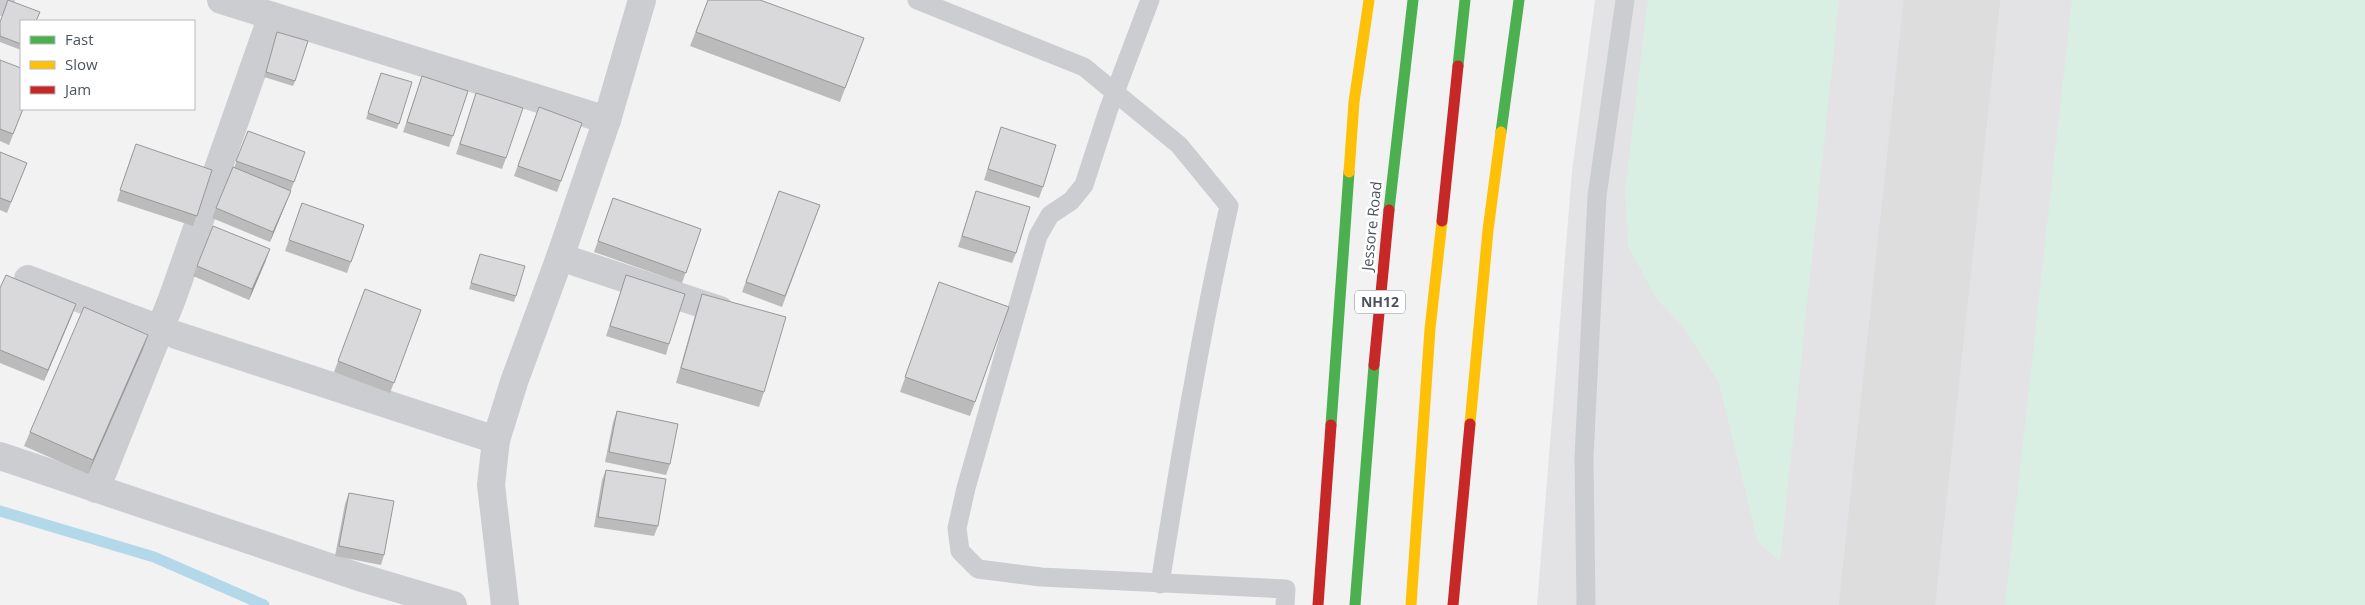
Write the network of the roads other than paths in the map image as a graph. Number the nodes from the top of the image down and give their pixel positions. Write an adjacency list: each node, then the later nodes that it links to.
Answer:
1 (221, 0): 10 (street)
2 (642, 0): 12 (street)
3 (917, 0): 11 (lane)
4 (1150, 0): 11 (lane)
5 (1369, 0): 24 (main road)
6 (1413, 0): 25 (main road, Jessore Road / NH12)
7 (1465, 0): 26 (main road)
8 (1519, 0): 27 (main road)
9 (1625, 0): 28 (lane)
10 (272, 16): 12 (street); 16 (street)
11 (1115, 92): 20 (lane); 20 (lane)
12 (607, 120): 13 (street)
13 (560, 257): 15 (street); 17 (street)
14 (28, 279): 16 (street)
15 (720, 310)
16 (168, 332): 17 (street); 19 (street)
17 (496, 440): 22 (street)
18 (0, 456): 19 (street)
19 (96, 489): 21 (street)
20 (1160, 584): 23 (lane)
21 (453, 605)
22 (505, 605)
23 (1285, 605)
24 (1318, 605)
25 (1355, 605)
26 (1411, 605)
27 (1453, 605)
28 (1586, 605)

